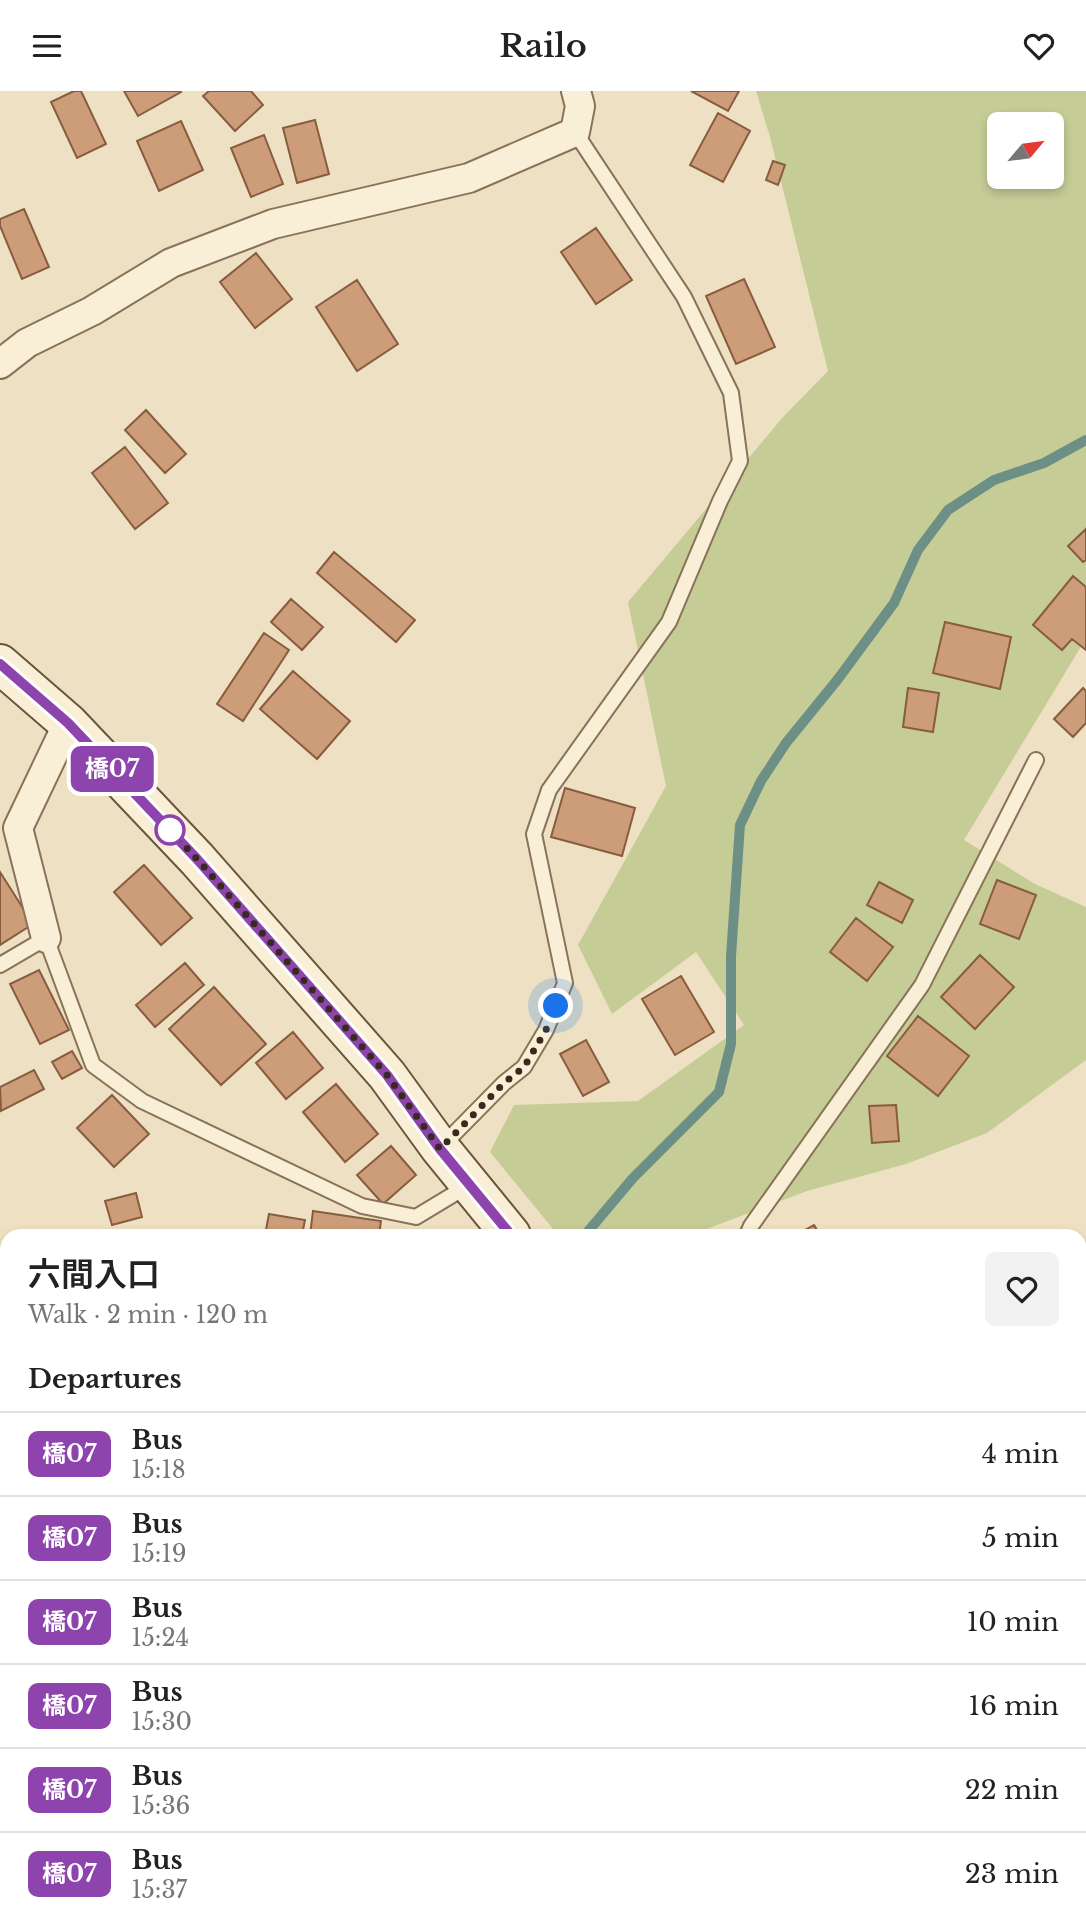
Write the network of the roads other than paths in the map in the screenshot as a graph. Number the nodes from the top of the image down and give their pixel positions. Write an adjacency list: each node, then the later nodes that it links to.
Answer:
1 (576, 91): 2 (street)
2 (575, 132): 3 (street); 9 (lane)
3 (0, 364)
4 (0, 664): 5 (main road)
5 (68, 723): 7 (street); 9 (main road)
6 (1036, 760): 12 (lane)
7 (46, 938): 8 (lane); 10 (lane)
8 (0, 965)
9 (440, 1149): 10 (main road)
10 (469, 1185): 11 (main road)
11 (507, 1229)
12 (750, 1229)

